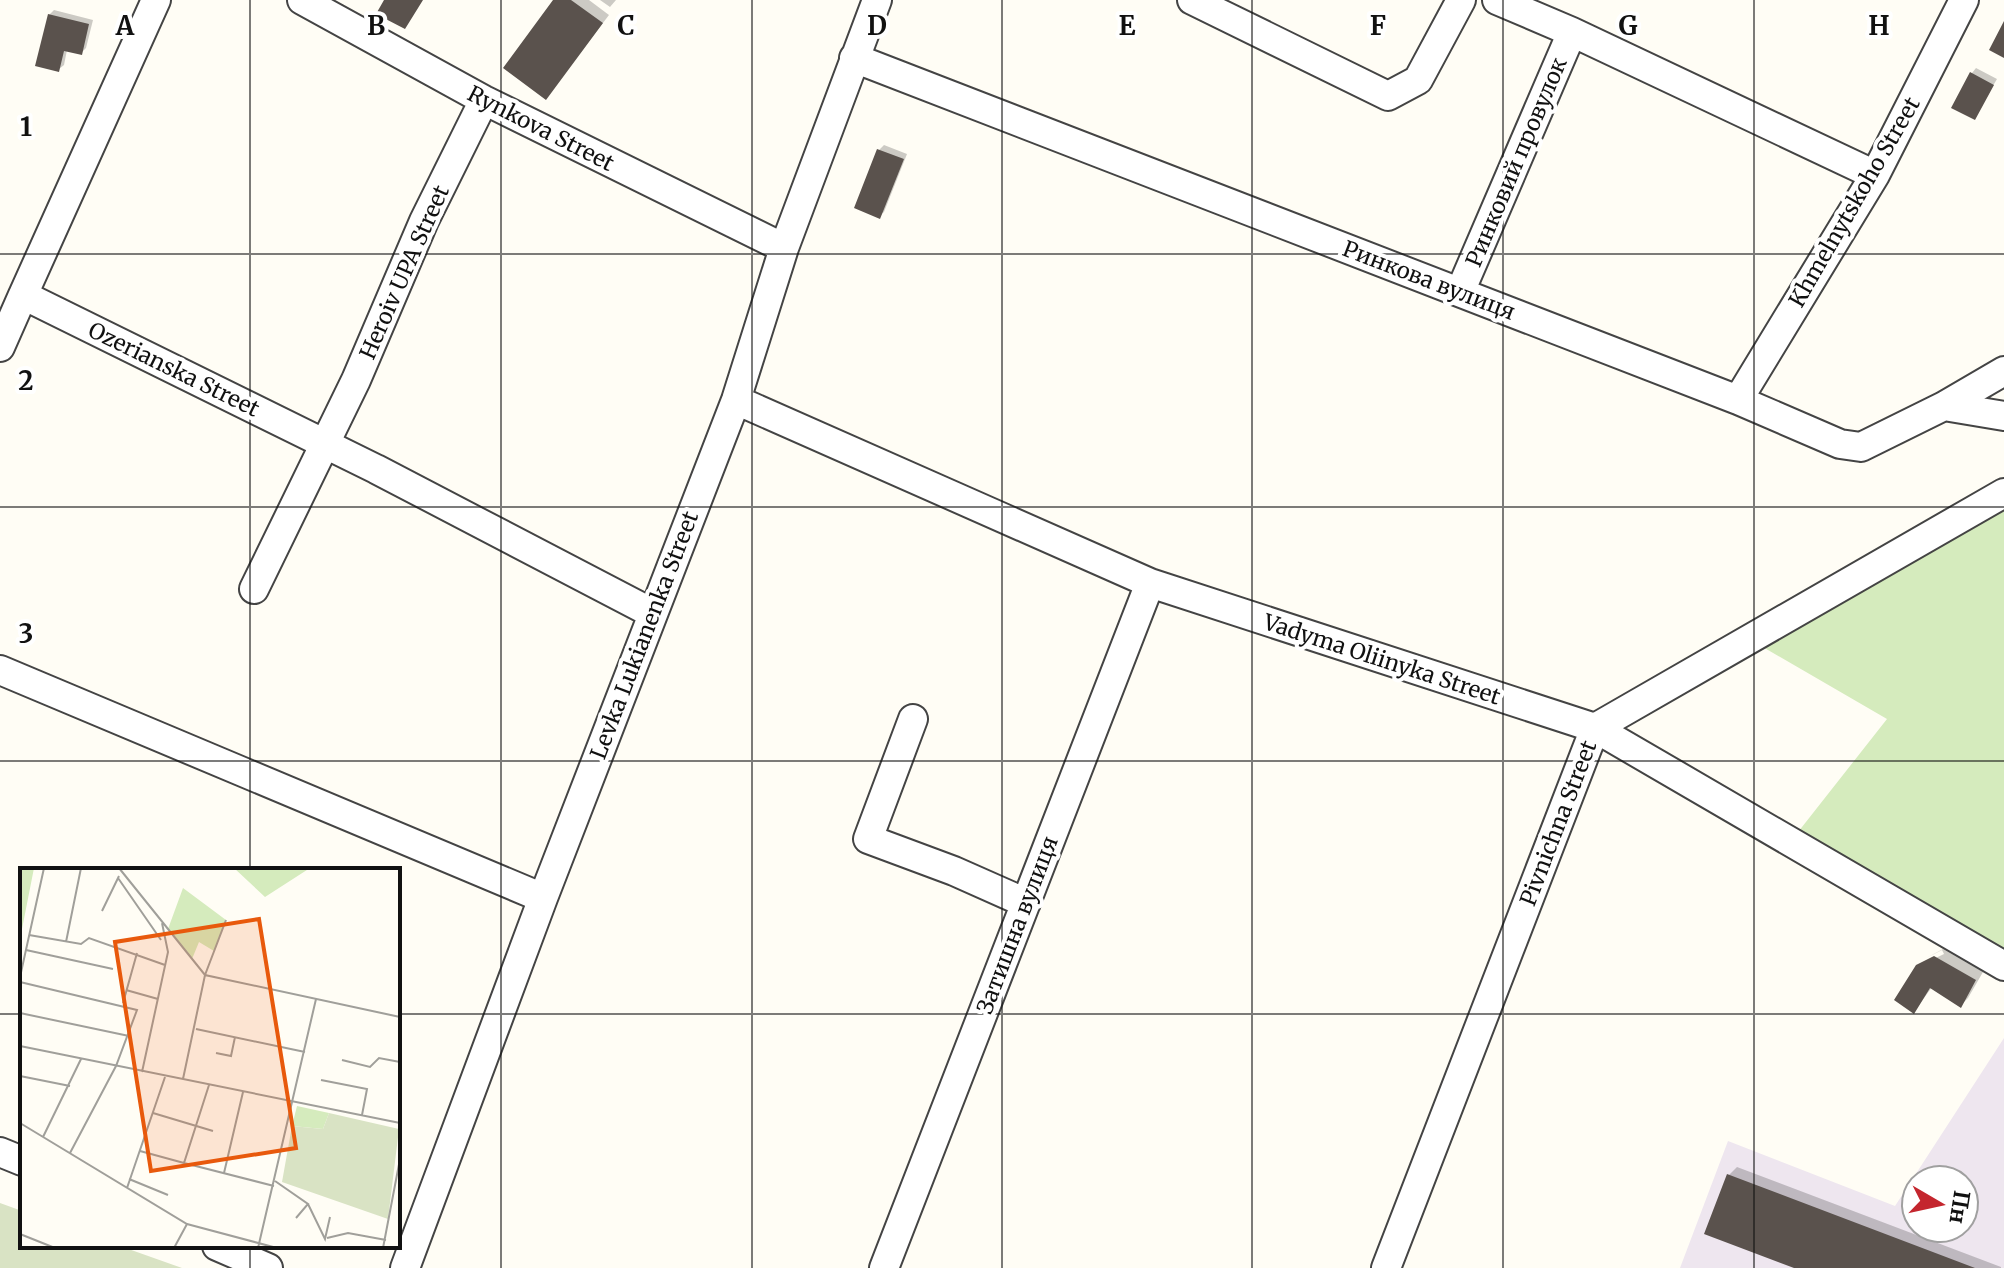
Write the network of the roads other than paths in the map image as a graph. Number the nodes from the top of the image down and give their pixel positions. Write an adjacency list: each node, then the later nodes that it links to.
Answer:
1 (156, 0): 14 (street)
2 (302, 0): 10 (street, Rynkova Street)
3 (877, 0): 9 (street, Levka Lukianenka Street)
4 (1192, 0): 5 (street)
5 (1461, 0)
6 (1497, 0): 8 (street)
7 (1964, 0): 11 (street, Khmelnytskoho Street)
8 (1572, 32): 11 (street); 13 (street, Ринковий провулок)
9 (854, 58): 12 (street, Levka Lukianenka Street); 13 (street, Ринкова вулиця)
10 (484, 100): 12 (street, Rynkova Street); 21 (street, Heroiv UPA Street)
11 (1875, 175): 18 (street, Khmelnytskoho Street)
12 (784, 248): 17 (street, Levka Lukianenka Street)
13 (1460, 292): 18 (street, Ринкова вулиця)
14 (23, 295): 15 (street); 21 (street, Ozerianska Street)
15 (0, 347)
16 (2004, 371): 19 (street, Ринкова вулиця)
17 (736, 400): 23 (street, Vadyma Oliinyka Street); 25 (street, Levka Lukianenka Street)
18 (1738, 400): 19 (street, Ринкова вулиця)
19 (1944, 406): 20 (street)
20 (2004, 416)
21 (324, 443): 24 (street, Heroiv UPA Street); 25 (street)
22 (2004, 493): 28 (street, Pivnichna Street)
23 (1150, 583): 28 (street, Vadyma Oliinyka Street); 30 (street, Затишна вулиця)
24 (254, 589)
25 (652, 613): 29 (street, Levka Lukianenka Street)
26 (0, 670): 29 (street)
27 (913, 719): 30 (street)
28 (1595, 728): 31 (street, Vadyma Oliinyka Street); 38 (street, Pivnichna Street)
29 (543, 898): 36 (street, Levka Lukianenka Street)
30 (1026, 903): 37 (street, Затишна вулиця)
31 (2004, 966)
32 (0, 1152): 33 (street)
33 (20, 1160)
34 (222, 1248): 35 (street)
35 (268, 1268)
36 (405, 1268)
37 (884, 1268)
38 (1386, 1268)

